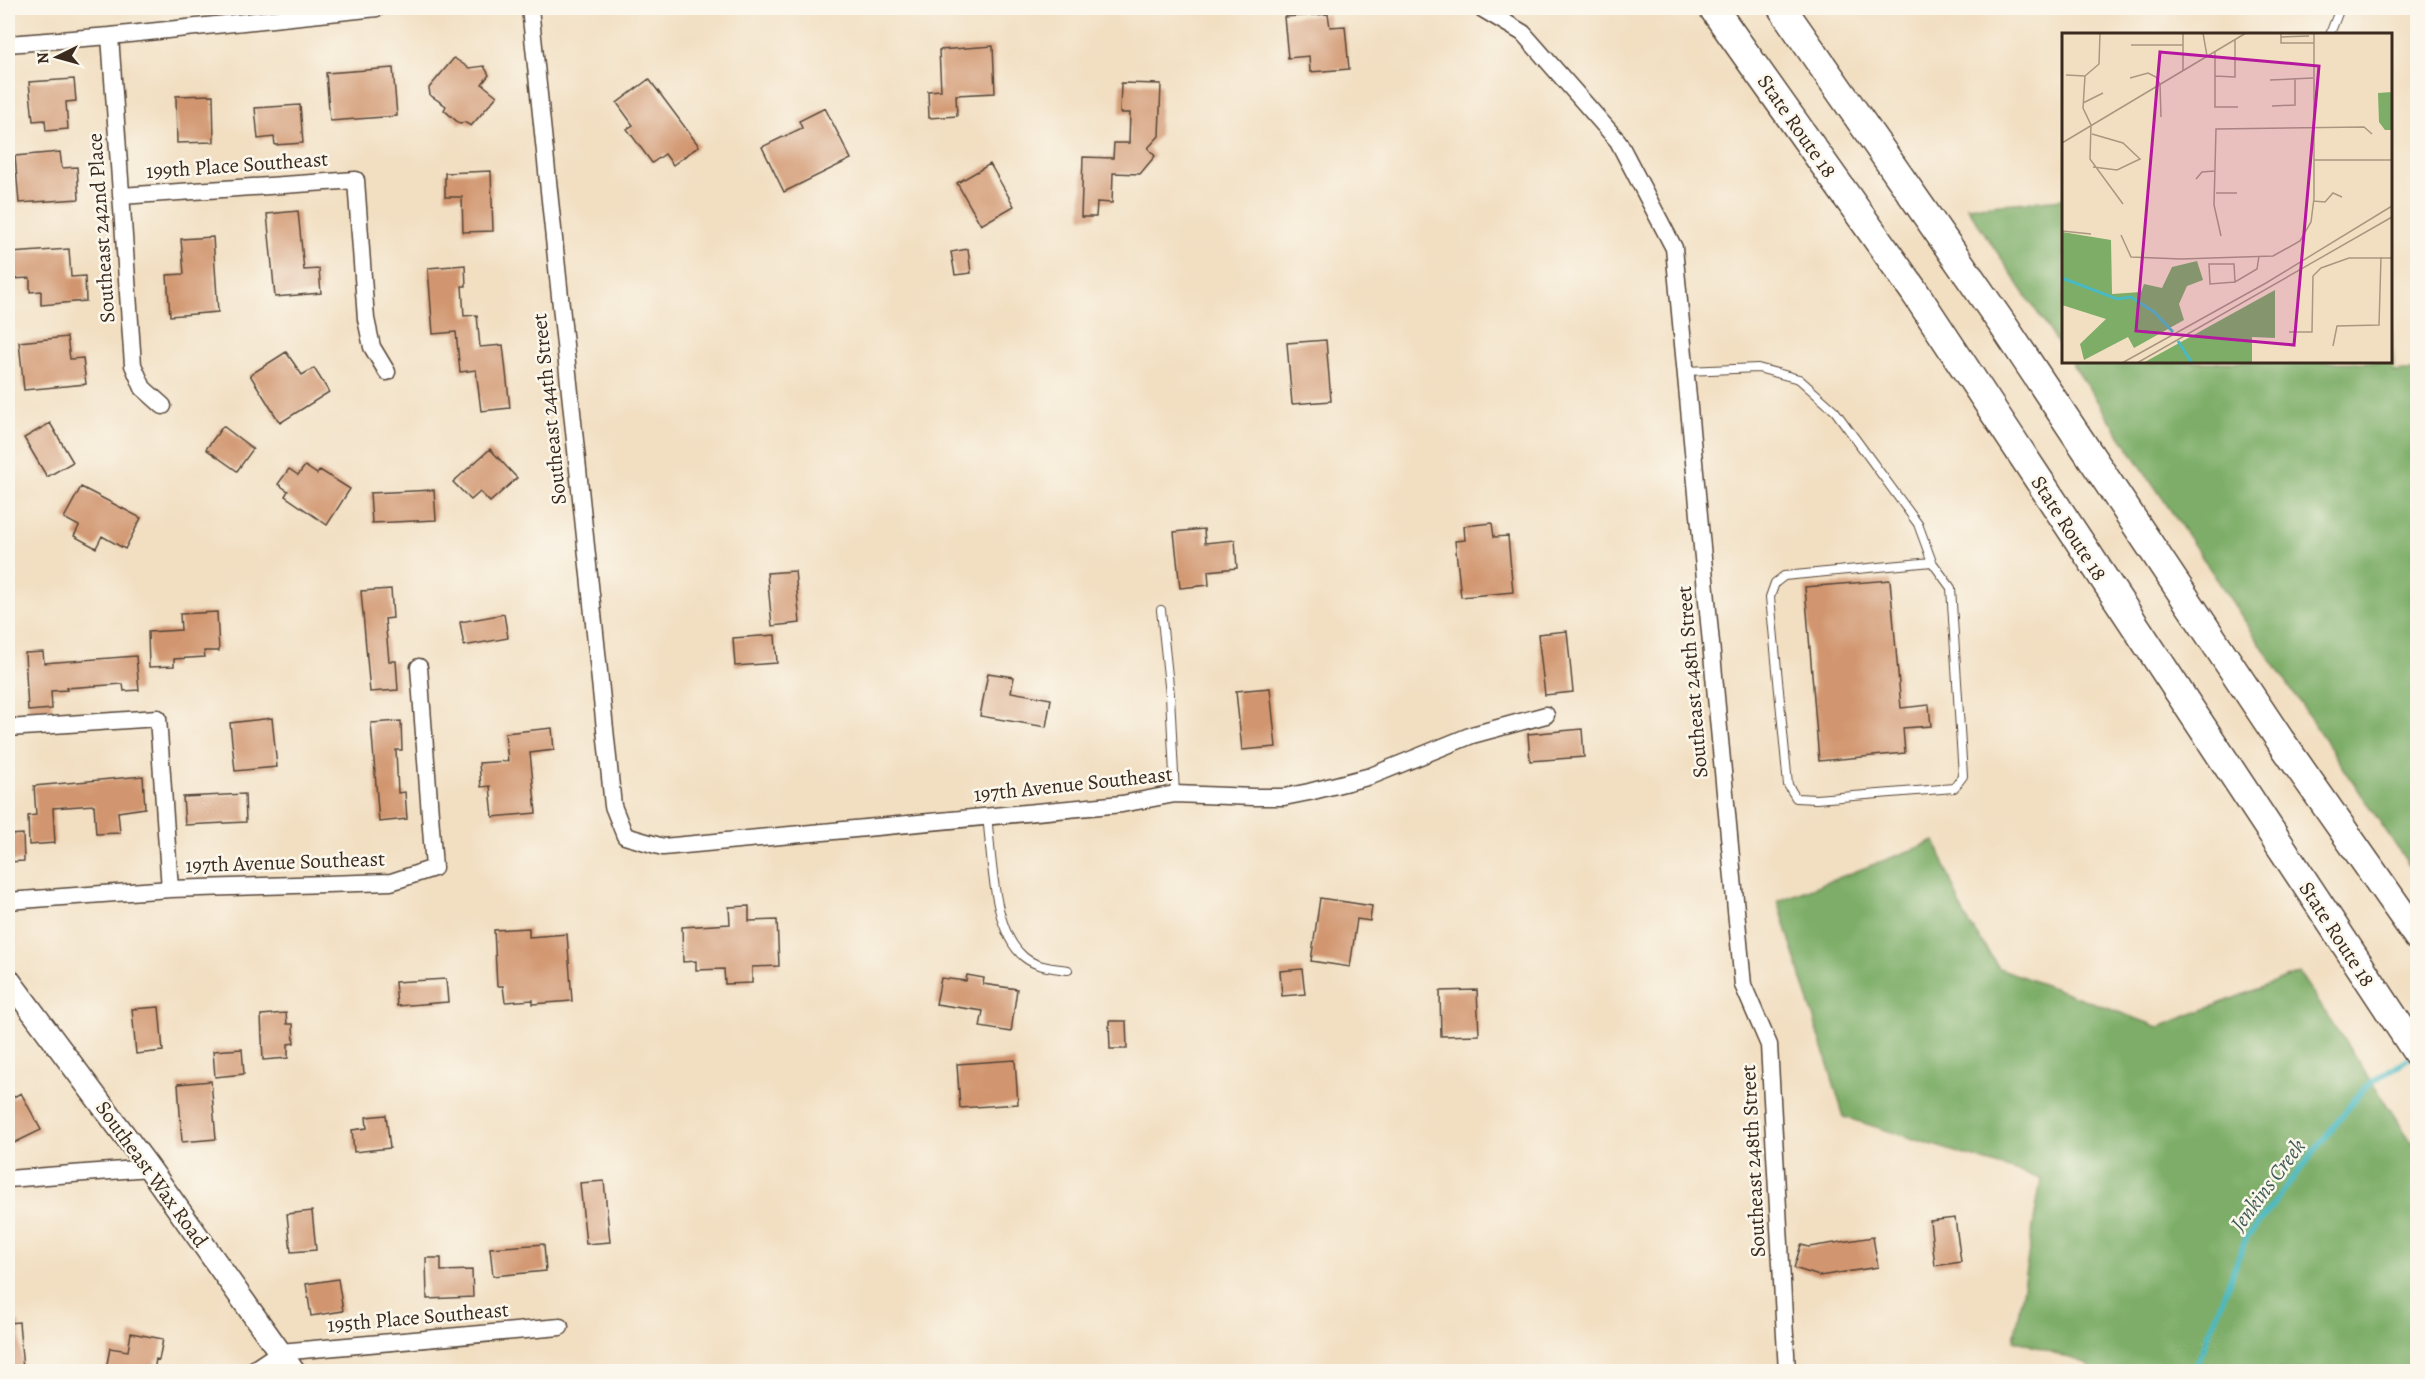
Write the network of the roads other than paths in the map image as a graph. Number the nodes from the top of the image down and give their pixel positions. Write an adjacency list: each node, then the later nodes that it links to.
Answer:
1 (377, 8): 8 (street)
2 (530, 8): 20 (street, Southeast 244th Street)
3 (1481, 8): 11 (street, Southeast 248th Street)
4 (1713, 8): 27 (highway, State Route 18)
5 (1782, 8): 24 (highway)
6 (2340, 8): 7 (lane)
7 (2330, 33)
8 (110, 36): 9 (street); 10 (street, Southeast 242nd Place)
9 (8, 44)
10 (121, 196): 12 (street, 199th Place Southeast); 13 (street, Southeast 242nd Place)
11 (1686, 371): 14 (lane); 34 (street, Southeast 248th Street)
12 (387, 372)
13 (163, 406)
14 (1932, 562): 14 (lane)
15 (1161, 609): 19 (lane)
16 (419, 667): 22 (street, 197th Avenue Southeast)
17 (1546, 715): 19 (street, 197th Avenue Southeast)
18 (8, 728): 22 (street)
19 (1175, 794): 21 (street, 197th Avenue Southeast)
20 (613, 807): 21 (street, 197th Avenue Southeast)
21 (987, 816): 25 (lane)
22 (170, 889): 23 (street, 197th Avenue Southeast)
23 (8, 901)
24 (2418, 937)
25 (1068, 970)
26 (8, 978): 28 (street, Southeast Wax Road)
27 (2418, 1054)
28 (149, 1168): 29 (street); 31 (street, Southeast Wax Road)
29 (8, 1179)
30 (560, 1327): 31 (street, 195th Place Southeast)
31 (280, 1352): 32 (street); 33 (street, Southeast Wax Road)
32 (250, 1371)
33 (294, 1371)
34 (1788, 1371)

